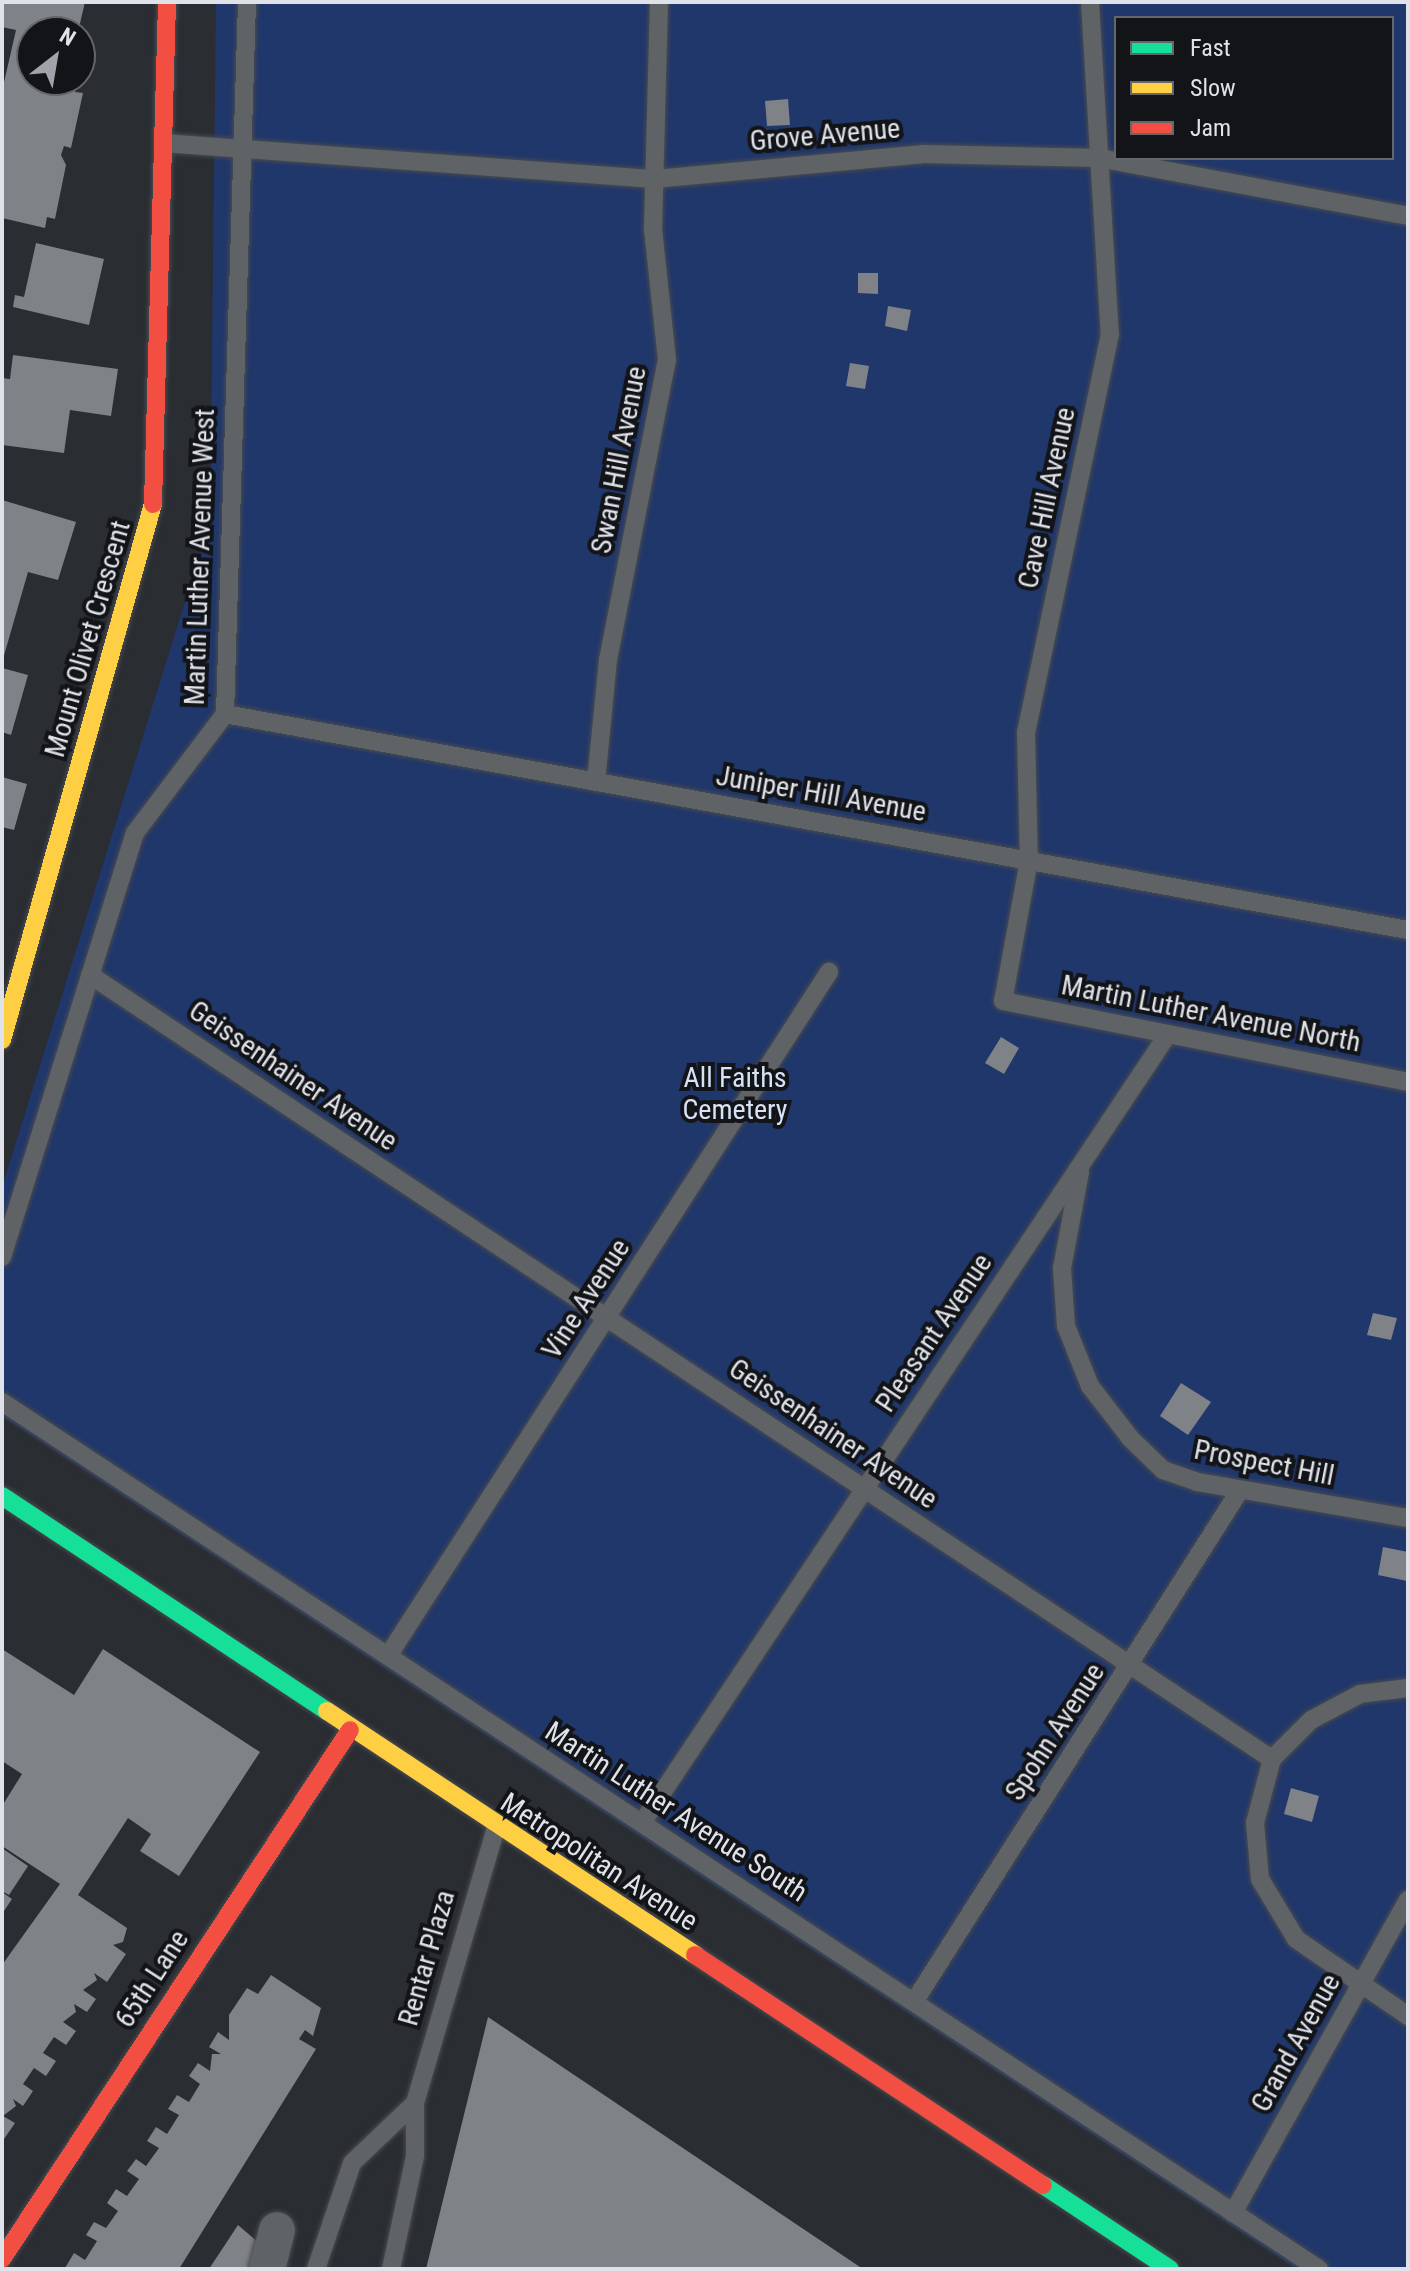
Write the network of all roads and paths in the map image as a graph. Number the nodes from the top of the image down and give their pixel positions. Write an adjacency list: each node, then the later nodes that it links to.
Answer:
1 (167, 2): 5 (street, Mount Olivet Crescent)
2 (247, 2): 6 (lane, Martin Luther Avenue West)
3 (659, 2): 8 (lane, Swan Hill Avenue)
4 (1090, 2): 7 (lane, Cave Hill Avenue)
5 (163, 143): 6 (lane, Grove Avenue); 18 (street, Mount Olivet Crescent)
6 (242, 151): 8 (lane, Grove Avenue); 10 (lane, Martin Luther Avenue West)
7 (1099, 158): 8 (lane, Grove Avenue); 9 (lane, Grove Avenue); 12 (lane, Cave Hill Avenue)
8 (655, 179): 11 (lane, Swan Hill Avenue)
9 (1408, 216)
10 (225, 714): 11 (lane, Juniper Hill Avenue); 15 (lane, Martin Luther Avenue West)
11 (596, 782): 12 (lane, Juniper Hill Avenue)
12 (1029, 860): 13 (lane, Juniper Hill Avenue); 16 (lane, Cave Hill Avenue)
13 (1408, 930)
14 (829, 972): 22 (lane, Vine Avenue)
15 (90, 975): 21 (lane, Martin Luther Avenue West); 22 (lane, Geissenhainer Avenue)
16 (1003, 1001): 17 (lane, Martin Luther Avenue North)
17 (1168, 1034): 19 (lane, Martin Luther Avenue North); 20 (lane, Pleasant Avenue)
18 (2, 1040)
19 (1408, 1082)
20 (1082, 1161): 24 (lane, Pleasant Avenue); 25 (lane, Prospect Hill)
21 (2, 1257)
22 (607, 1318): 24 (lane, Geissenhainer Avenue); 28 (lane, Vine Avenue)
23 (2, 1402): 28 (lane, Martin Luther Avenue South)
24 (865, 1489): 29 (lane, Geissenhainer Avenue); 33 (lane, Pleasant Avenue)
25 (1240, 1490): 27 (lane, Prospect Hill); 29 (lane, Spohn Avenue)
26 (2, 1496): 31 (street, Metropolitan Avenue)
27 (1408, 1518)
28 (388, 1656): 33 (lane, Martin Luther Avenue South)
29 (1131, 1666): 32 (lane, Geissenhainer Avenue); 37 (lane, Spohn Avenue)
30 (1408, 1688): 32 (lane)
31 (350, 1730): 34 (street, Metropolitan Avenue); 42 (street, 65th Lane)
32 (1272, 1759): 36 (lane)
33 (642, 1823): 37 (lane, Martin Luther Avenue South)
34 (496, 1828): 39 (lane, Rentar Plaza); 46 (street, Metropolitan Avenue)
35 (1408, 1900): 36 (lane, Grand Avenue)
36 (1359, 1987): 38 (lane); 40 (lane, Grand Avenue)
37 (914, 2002): 40 (lane, Martin Luther Avenue South)
38 (1408, 2016)
39 (415, 2103): 44 (lane, Rentar Plaza); 45 (lane, Rentar Plaza)
40 (1233, 2213): 47 (lane, Martin Luther Avenue South)
41 (277, 2230): 43 (street)
42 (2, 2259)
43 (267, 2269)
44 (316, 2269)
45 (391, 2269)
46 (1170, 2269)
47 (1319, 2269)

